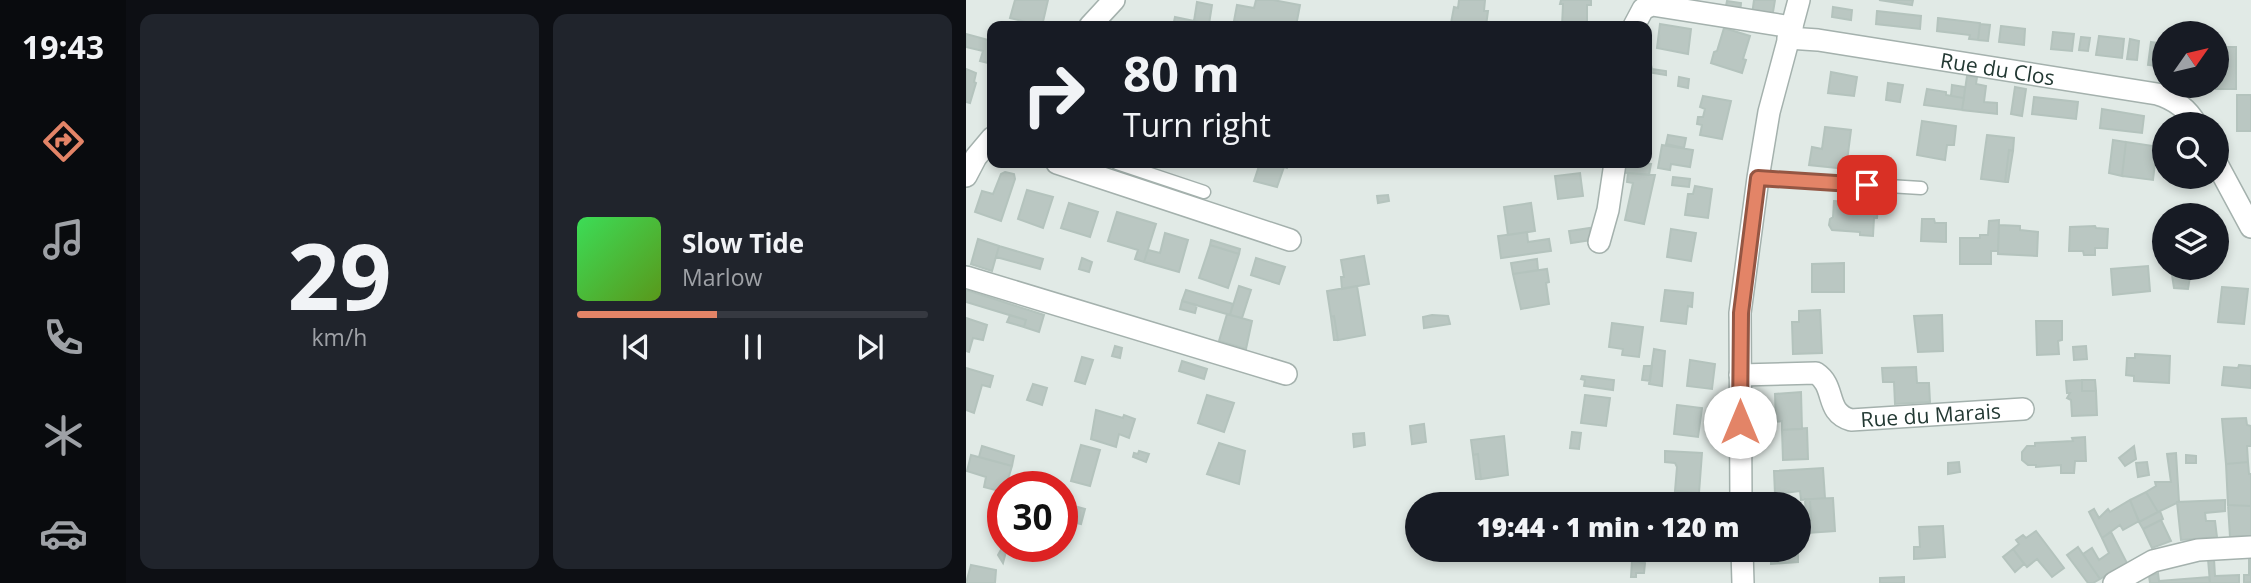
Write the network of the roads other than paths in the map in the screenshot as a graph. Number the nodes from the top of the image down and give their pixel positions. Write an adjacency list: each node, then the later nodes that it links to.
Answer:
1 (1114, 0): 4 (street)
2 (1799, 0): 5 (street)
3 (1638, 12): 5 (street, Rue du Clos)
4 (1095, 21)
5 (1790, 33): 6 (street, Rue du Clos); 12 (street)
6 (2187, 112)
7 (987, 145): 11 (street)
8 (1072, 168): 17 (street)
9 (1132, 168): 15 (lane)
10 (1614, 168): 18 (street)
11 (966, 176)
12 (1758, 178): 14 (lane); 21 (street)
13 (2229, 186): 16 (street)
14 (1921, 188)
15 (1204, 192)
16 (2251, 227)
17 (1290, 240)
18 (1599, 242)
19 (966, 277): 20 (street)
20 (1286, 374)
21 (1740, 375): 22 (street, Rue du Marais); 23 (street)
22 (2023, 409)
23 (1741, 492)
24 (2251, 547): 27 (street)
25 (1742, 562): 26 (street)
26 (1743, 583)
27 (2114, 583)

